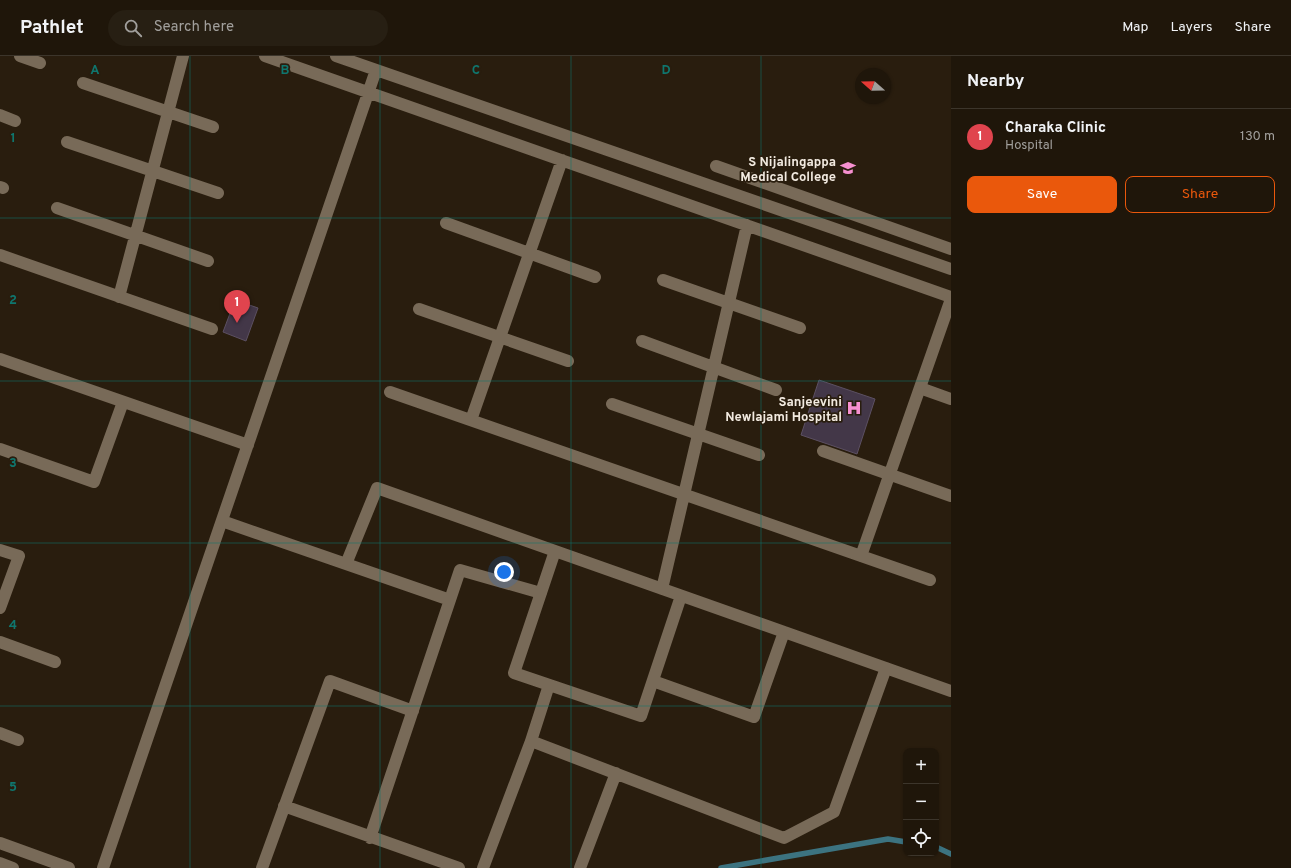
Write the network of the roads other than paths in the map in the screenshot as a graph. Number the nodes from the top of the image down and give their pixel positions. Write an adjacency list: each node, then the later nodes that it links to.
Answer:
1 (20, 56): 5 (street)
2 (183, 56): 9 (street)
3 (265, 56): 8 (street)
4 (336, 56): 6 (street)
5 (40, 63)
6 (376, 70): 8 (street); 26 (street)
7 (83, 83): 9 (street)
8 (369, 92): 14 (street); 48 (street)
9 (168, 112): 12 (street); 16 (street)
10 (0, 115): 11 (street)
11 (15, 121)
12 (213, 127)
13 (67, 142): 16 (street)
14 (562, 160): 20 (street); 23 (street)
15 (716, 166): 22 (street)
16 (153, 171): 17 (street); 21 (street)
17 (218, 193)
18 (57, 208): 21 (street)
19 (446, 223): 23 (street)
20 (747, 225): 30 (street); 31 (street)
21 (136, 236): 25 (street); 29 (street)
22 (951, 249)
23 (529, 253): 27 (street); 35 (street)
24 (0, 255): 29 (street)
25 (208, 261)
26 (951, 269)
27 (595, 277)
28 (663, 280): 31 (street)
29 (119, 297): 34 (street)
30 (951, 298): 40 (street)
31 (729, 303): 33 (street); 39 (street)
32 (419, 309): 35 (street)
33 (800, 328)
34 (212, 329)
35 (500, 337): 38 (street); 46 (street)
36 (642, 341): 39 (street)
37 (0, 358): 44 (street)
38 (568, 361)
39 (714, 367): 41 (street); 47 (street)
40 (920, 388): 43 (street); 52 (street)
41 (776, 390)
42 (390, 392): 46 (street)
43 (951, 399)
44 (123, 402): 48 (street); 49 (street)
45 (612, 404): 47 (street)
46 (471, 420): 53 (street)
47 (698, 434): 51 (street); 53 (street)
48 (248, 445): 55 (street)
49 (0, 449)
50 (823, 451): 52 (street)
51 (758, 455)
52 (889, 475): 54 (street); 58 (street)
53 (684, 494): 58 (street); 61 (street)
54 (951, 496)
55 (222, 521): 59 (street); 84 (street)
56 (0, 550): 65 (street)
57 (555, 551): 59 (street); 61 (street); 62 (street)
58 (861, 556): 60 (street)
59 (346, 564): 64 (street)
60 (930, 580)
61 (662, 589): 63 (street)
62 (541, 592): 64 (street); 71 (street)
63 (681, 596): 66 (street); 70 (street)
64 (450, 600): 73 (street)
65 (0, 608)
66 (784, 632): 69 (street); 70 (street)
67 (0, 642): 68 (street)
68 (55, 662)
69 (886, 668): 72 (street); 77 (street)
70 (653, 681): 71 (street)
71 (549, 685): 76 (street)
72 (951, 691)
73 (413, 711): 78 (street); 79 (street)
74 (0, 733): 75 (street)
75 (18, 740)
76 (531, 741): 77 (street); 87 (street)
77 (616, 773): 88 (street)
78 (284, 806): 79 (street); 85 (street)
79 (370, 838): 86 (street)
80 (0, 843): 83 (street)
81 (0, 863): 82 (street)
82 (14, 868)
83 (69, 868)
84 (103, 868)
85 (262, 868)
86 (459, 868)
87 (483, 868)
88 (580, 868)

